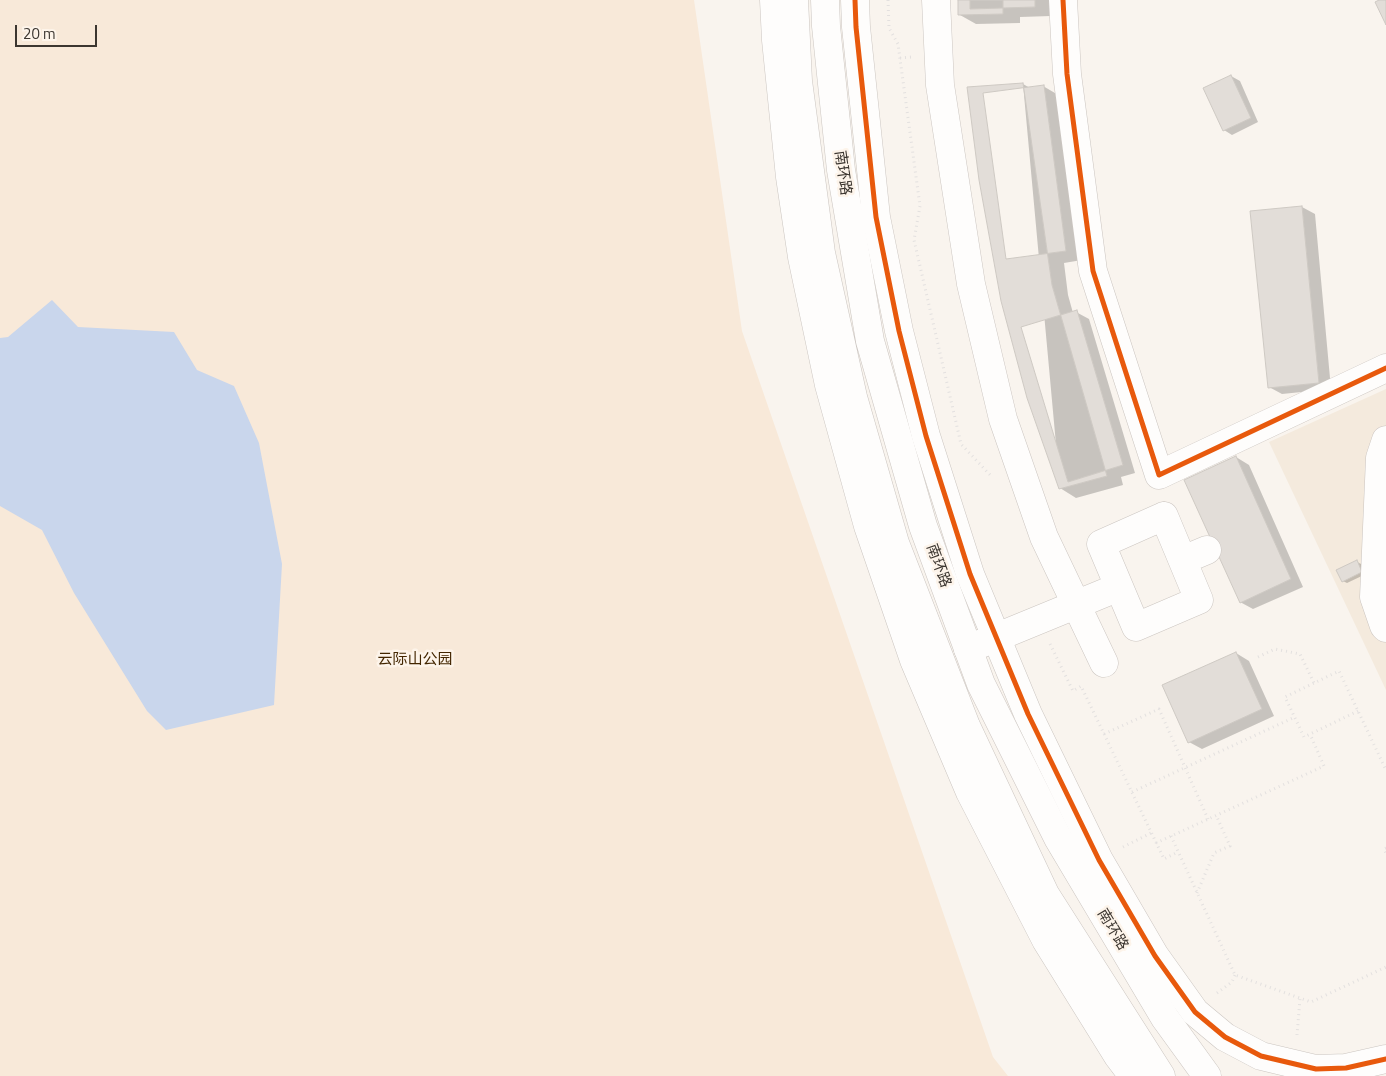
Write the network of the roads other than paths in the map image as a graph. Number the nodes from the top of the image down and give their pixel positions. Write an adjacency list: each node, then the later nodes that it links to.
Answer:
1 (774, 0): 16 (street)
2 (794, 0): 17 (street, 南环路)
3 (825, 0): 13 (street, 南环路)
4 (854, 0): 12 (street)
5 (936, 0): 10 (street)
6 (1063, 0): 7 (street)
7 (1386, 368)
8 (1386, 440): 11 (street)
9 (1119, 587): 9 (street); 10 (street)
10 (1076, 604): 12 (street); 14 (street)
11 (1386, 628)
12 (996, 638): 13 (street); 15 (street)
13 (968, 649): 18 (street, 南环路)
14 (1104, 662)
15 (1386, 1059)
16 (1132, 1076)
17 (1161, 1076)
18 (1207, 1076)

